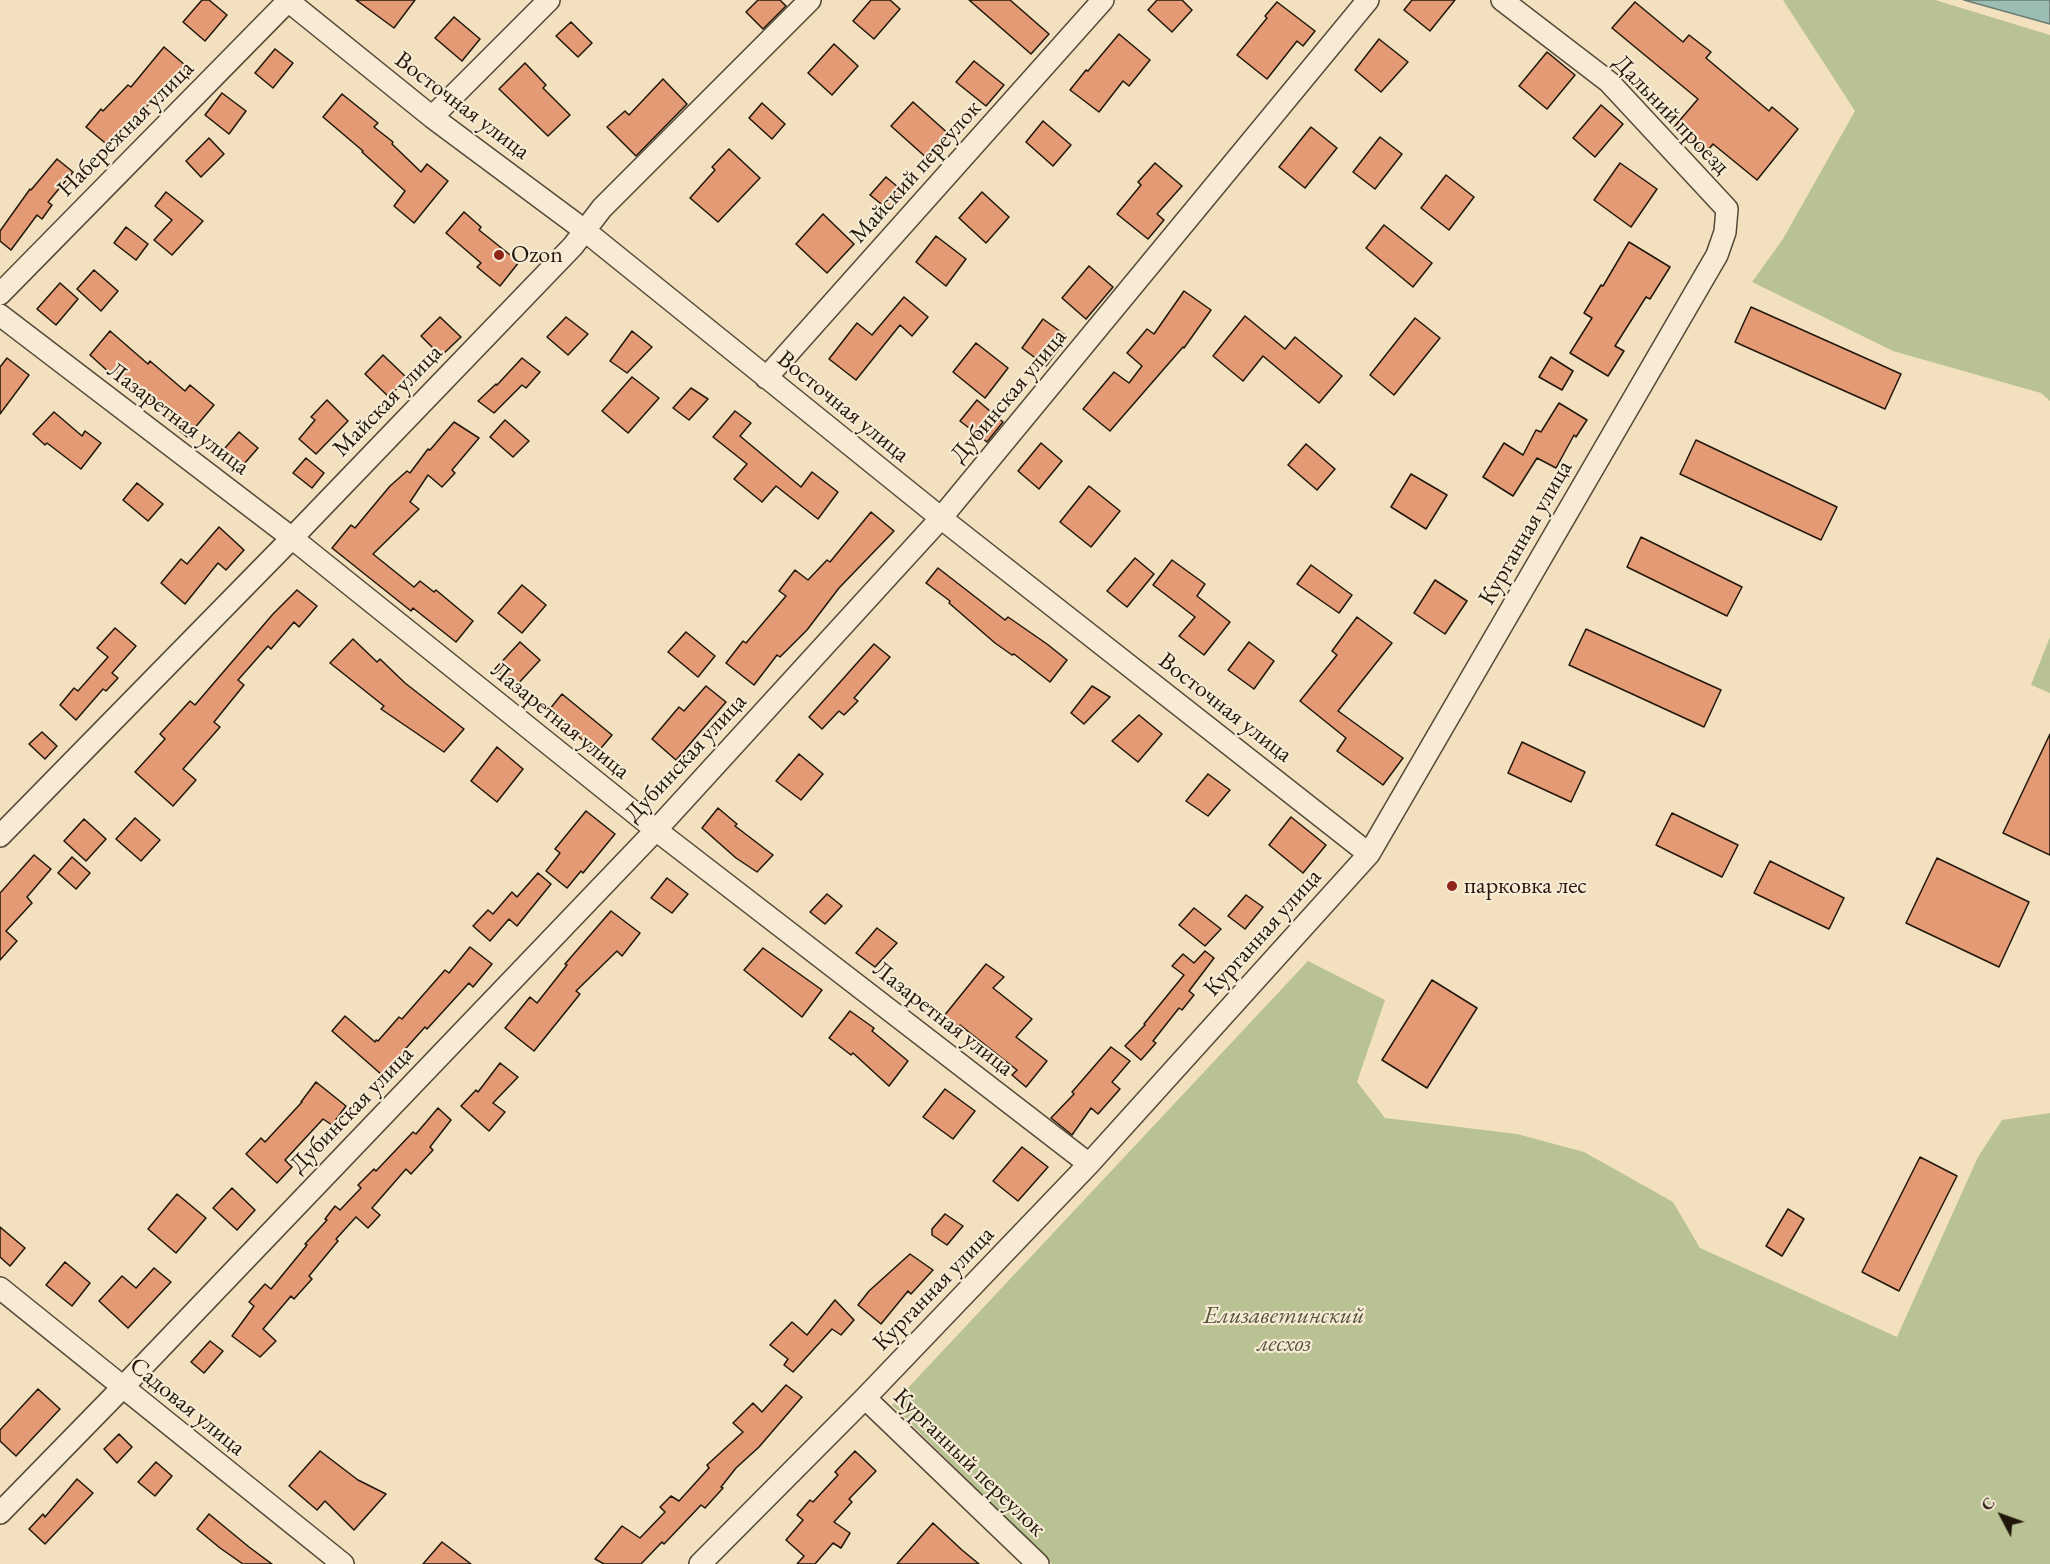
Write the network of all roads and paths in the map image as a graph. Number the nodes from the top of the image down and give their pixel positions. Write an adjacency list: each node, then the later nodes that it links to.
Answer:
1 (288, 0): 7 (street, Восточная улица); 10 (street, Набережная улица)
2 (549, 0): 7 (street)
3 (810, 0): 8 (street, Майская улица)
4 (1103, 0): 12 (street, Майский переулок)
5 (1368, 0): 13 (street, Дубинская улица)
6 (1502, 0): 9 (street, Дальний проезд)
7 (432, 117): 8 (street, Восточная улица)
8 (584, 230): 12 (street, Восточная улица); 14 (street, Майская улица)
9 (1725, 232): 17 (street, Курганная улица)
10 (0, 294)
11 (0, 315): 14 (street, Лазаретная улица)
12 (766, 378): 13 (street, Восточная улица)
13 (941, 518): 15 (street, Дубинская улица); 17 (street, Восточная улица)
14 (292, 538): 15 (street, Лазаретная улица); 16 (street, Майская улица)
15 (656, 830): 18 (street, Лазаретная улица); 20 (street, Дубинская улица)
16 (0, 836)
17 (1369, 854): 18 (street, Курганная улица)
18 (1089, 1164): 21 (street, Курганная улица)
19 (0, 1288): 20 (street, Садовая улица)
20 (122, 1388): 22 (street, Дубинская улица); 23 (street, Садовая улица)
21 (865, 1398): 24 (street, Курганная улица); 25 (street, Курганный переулок)
22 (0, 1513)
23 (343, 1564)
24 (699, 1564)
25 (1038, 1564)

